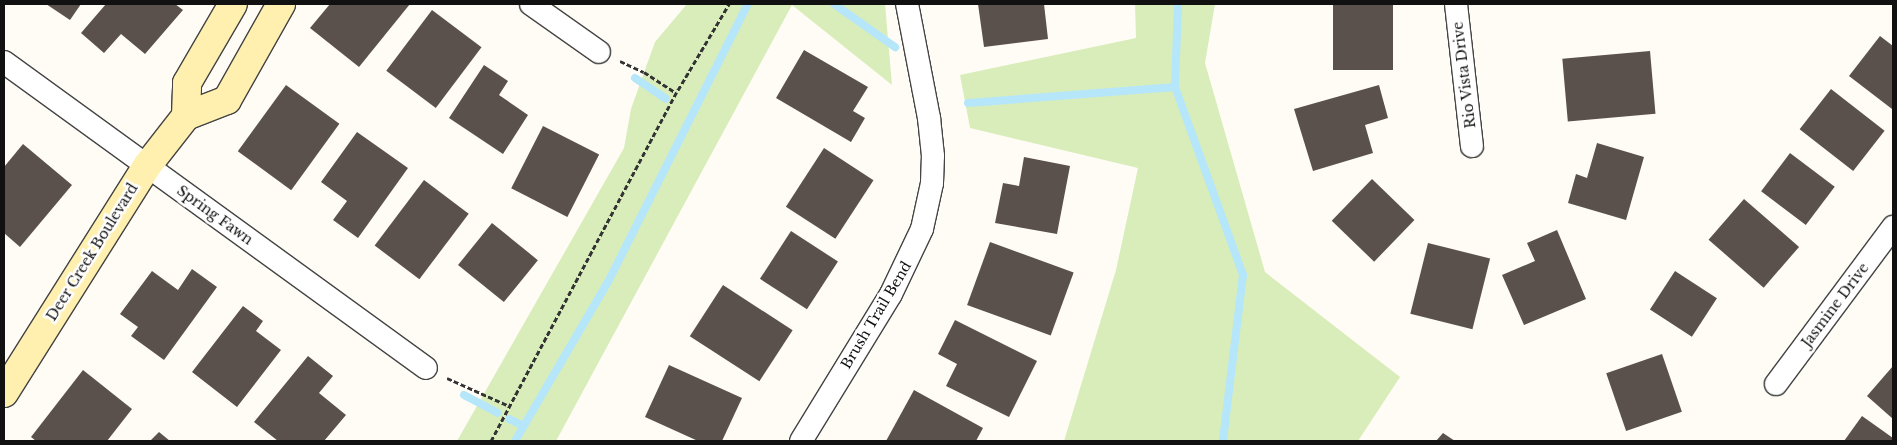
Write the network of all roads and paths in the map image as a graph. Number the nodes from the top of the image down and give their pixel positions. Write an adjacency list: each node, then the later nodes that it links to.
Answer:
1 (233, 4): 10 (street)
2 (281, 4): 10 (street)
3 (531, 4): 7 (street)
4 (729, 4): 9 (path)
5 (907, 4): 19 (street, Brush Trail Bend)
6 (1456, 4): 11 (street, Rio Vista Drive)
7 (599, 52): 9 (path)
8 (4, 62): 12 (street, Spring Fawn)
9 (676, 93): 17 (path)
10 (186, 116): 12 (street, Deer Creek Boulevard)
11 (1472, 146)
12 (147, 166): 14 (street, Spring Fawn); 16 (street, Deer Creek Boulevard)
13 (1893, 227): 15 (street, Jasmine Drive)
14 (426, 368): 17 (path)
15 (1776, 384)
16 (4, 393)
17 (510, 406): 18 (path)
18 (491, 441)
19 (801, 441)

